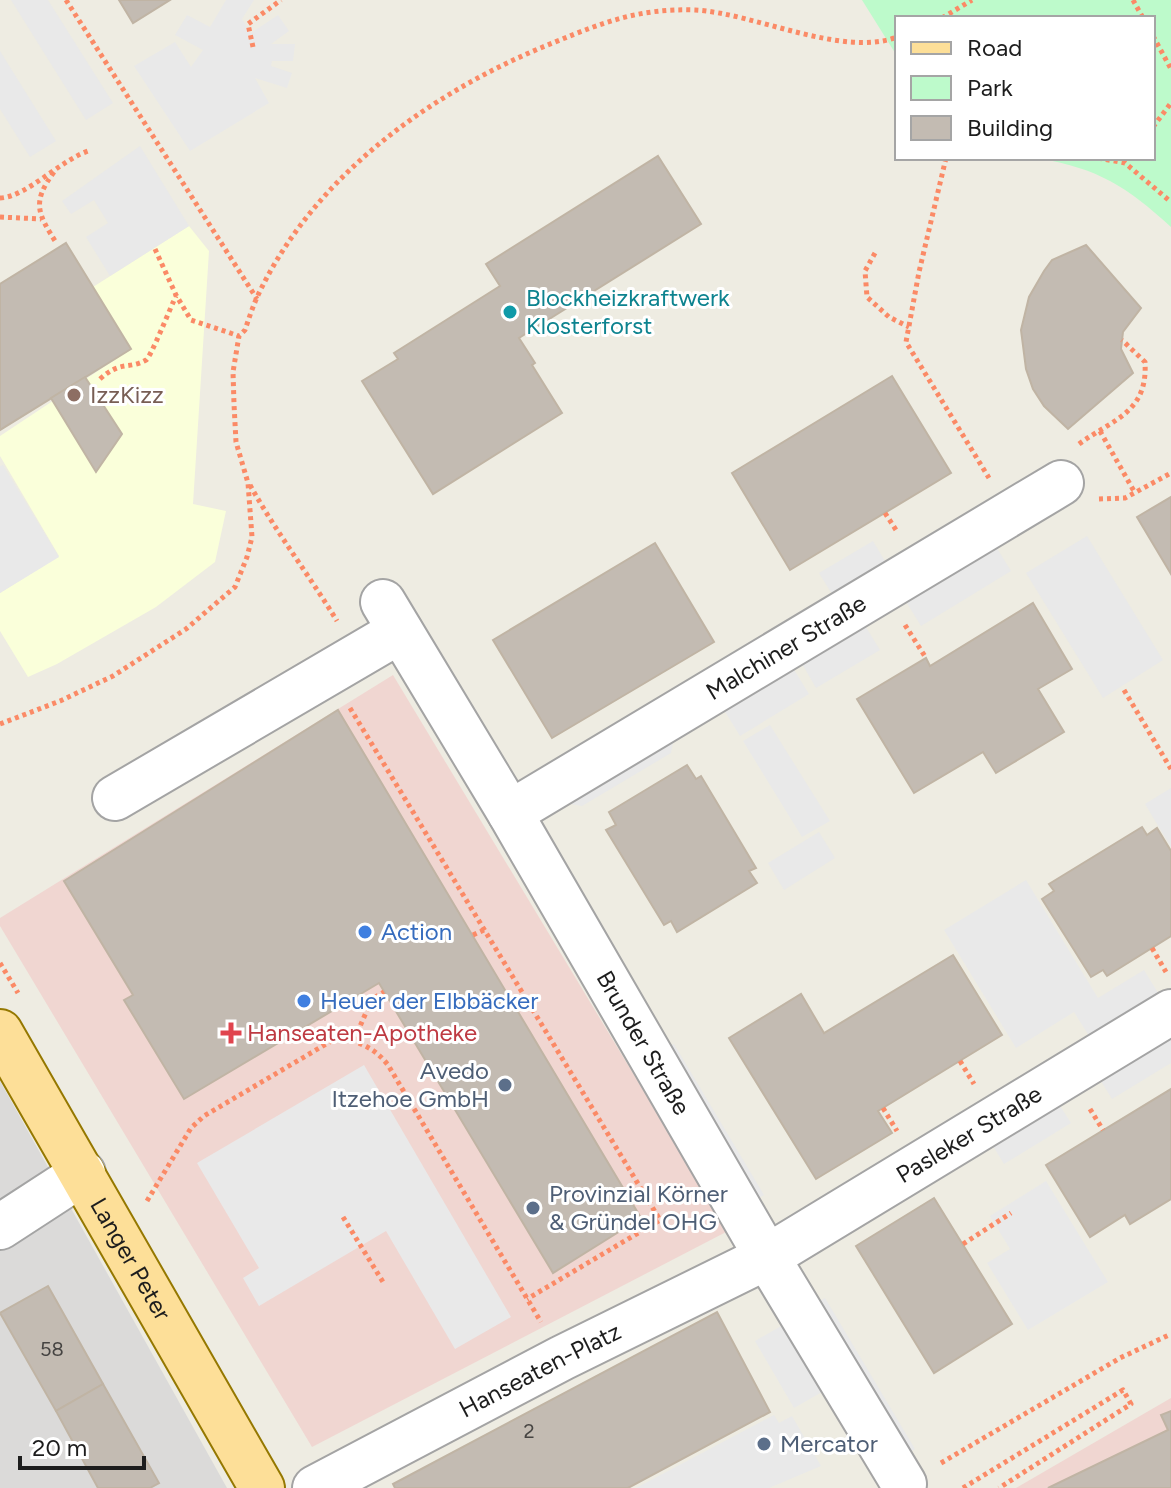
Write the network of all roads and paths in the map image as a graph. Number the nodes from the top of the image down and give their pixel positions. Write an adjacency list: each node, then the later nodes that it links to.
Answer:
1 (66, 0): 23 (path)
2 (281, 0): 7 (path)
3 (972, 0): 4 (path)
4 (945, 16)
5 (895, 39): 23 (path)
6 (1155, 40): 8 (path)
7 (253, 47)
8 (1171, 69)
9 (1171, 103): 10 (path)
10 (1155, 124)
11 (91, 150): 14 (path)
12 (946, 160): 24 (path)
13 (1127, 161): 16 (path)
14 (57, 168): 15 (path); 18 (path)
15 (0, 198)
16 (1171, 202)
17 (0, 217): 18 (path)
18 (41, 219): 19 (path)
19 (57, 244)
20 (155, 249): 22 (path)
21 (875, 253): 24 (path)
22 (176, 295): 25 (path); 27 (path)
23 (257, 299): 25 (path)
24 (909, 327): 33 (path)
25 (239, 336): 30 (path)
26 (1122, 340): 28 (path)
27 (100, 379)
28 (1100, 431): 31 (path); 32 (path)
29 (1171, 473): 32 (path)
30 (248, 483): 34 (path); 37 (path)
31 (1061, 483): 32 (path); 33 (street, Malchiner Straße)
32 (1135, 493)
33 (1017, 510): 40 (street, Malchiner Straße)
34 (392, 616): 35 (street); 40 (street, Brunder Straße)
35 (329, 673): 39 (street); 41 (path)
36 (1124, 690): 38 (path)
37 (0, 724)
38 (1171, 769)
39 (115, 798)
40 (510, 813): 55 (street, Brunder Straße)
41 (484, 930): 42 (path); 57 (path)
42 (473, 935)
43 (1152, 948): 44 (path)
44 (1171, 980)
45 (384, 992): 48 (path)
46 (1171, 1012): 55 (street, Pasleker Straße)
47 (0, 1032): 49 (main road, Langer Peter)
48 (354, 1041): 50 (path); 57 (path)
49 (83, 1173): 53 (street); 61 (main road, Langer Peter)
50 (145, 1205)
51 (1011, 1213): 54 (path)
52 (343, 1217): 56 (path)
53 (0, 1227)
54 (963, 1244)
55 (767, 1257): 59 (street, Hanseaten-Platz); 60 (street, Brunder Straße)
56 (383, 1282)
57 (527, 1299): 59 (path)
58 (1171, 1334): 60 (path)
59 (562, 1358): 62 (street, Hanseaten-Platz)
60 (904, 1484)
61 (262, 1488)
62 (315, 1488)
63 (963, 1488): 64 (path)
64 (999, 1488)

